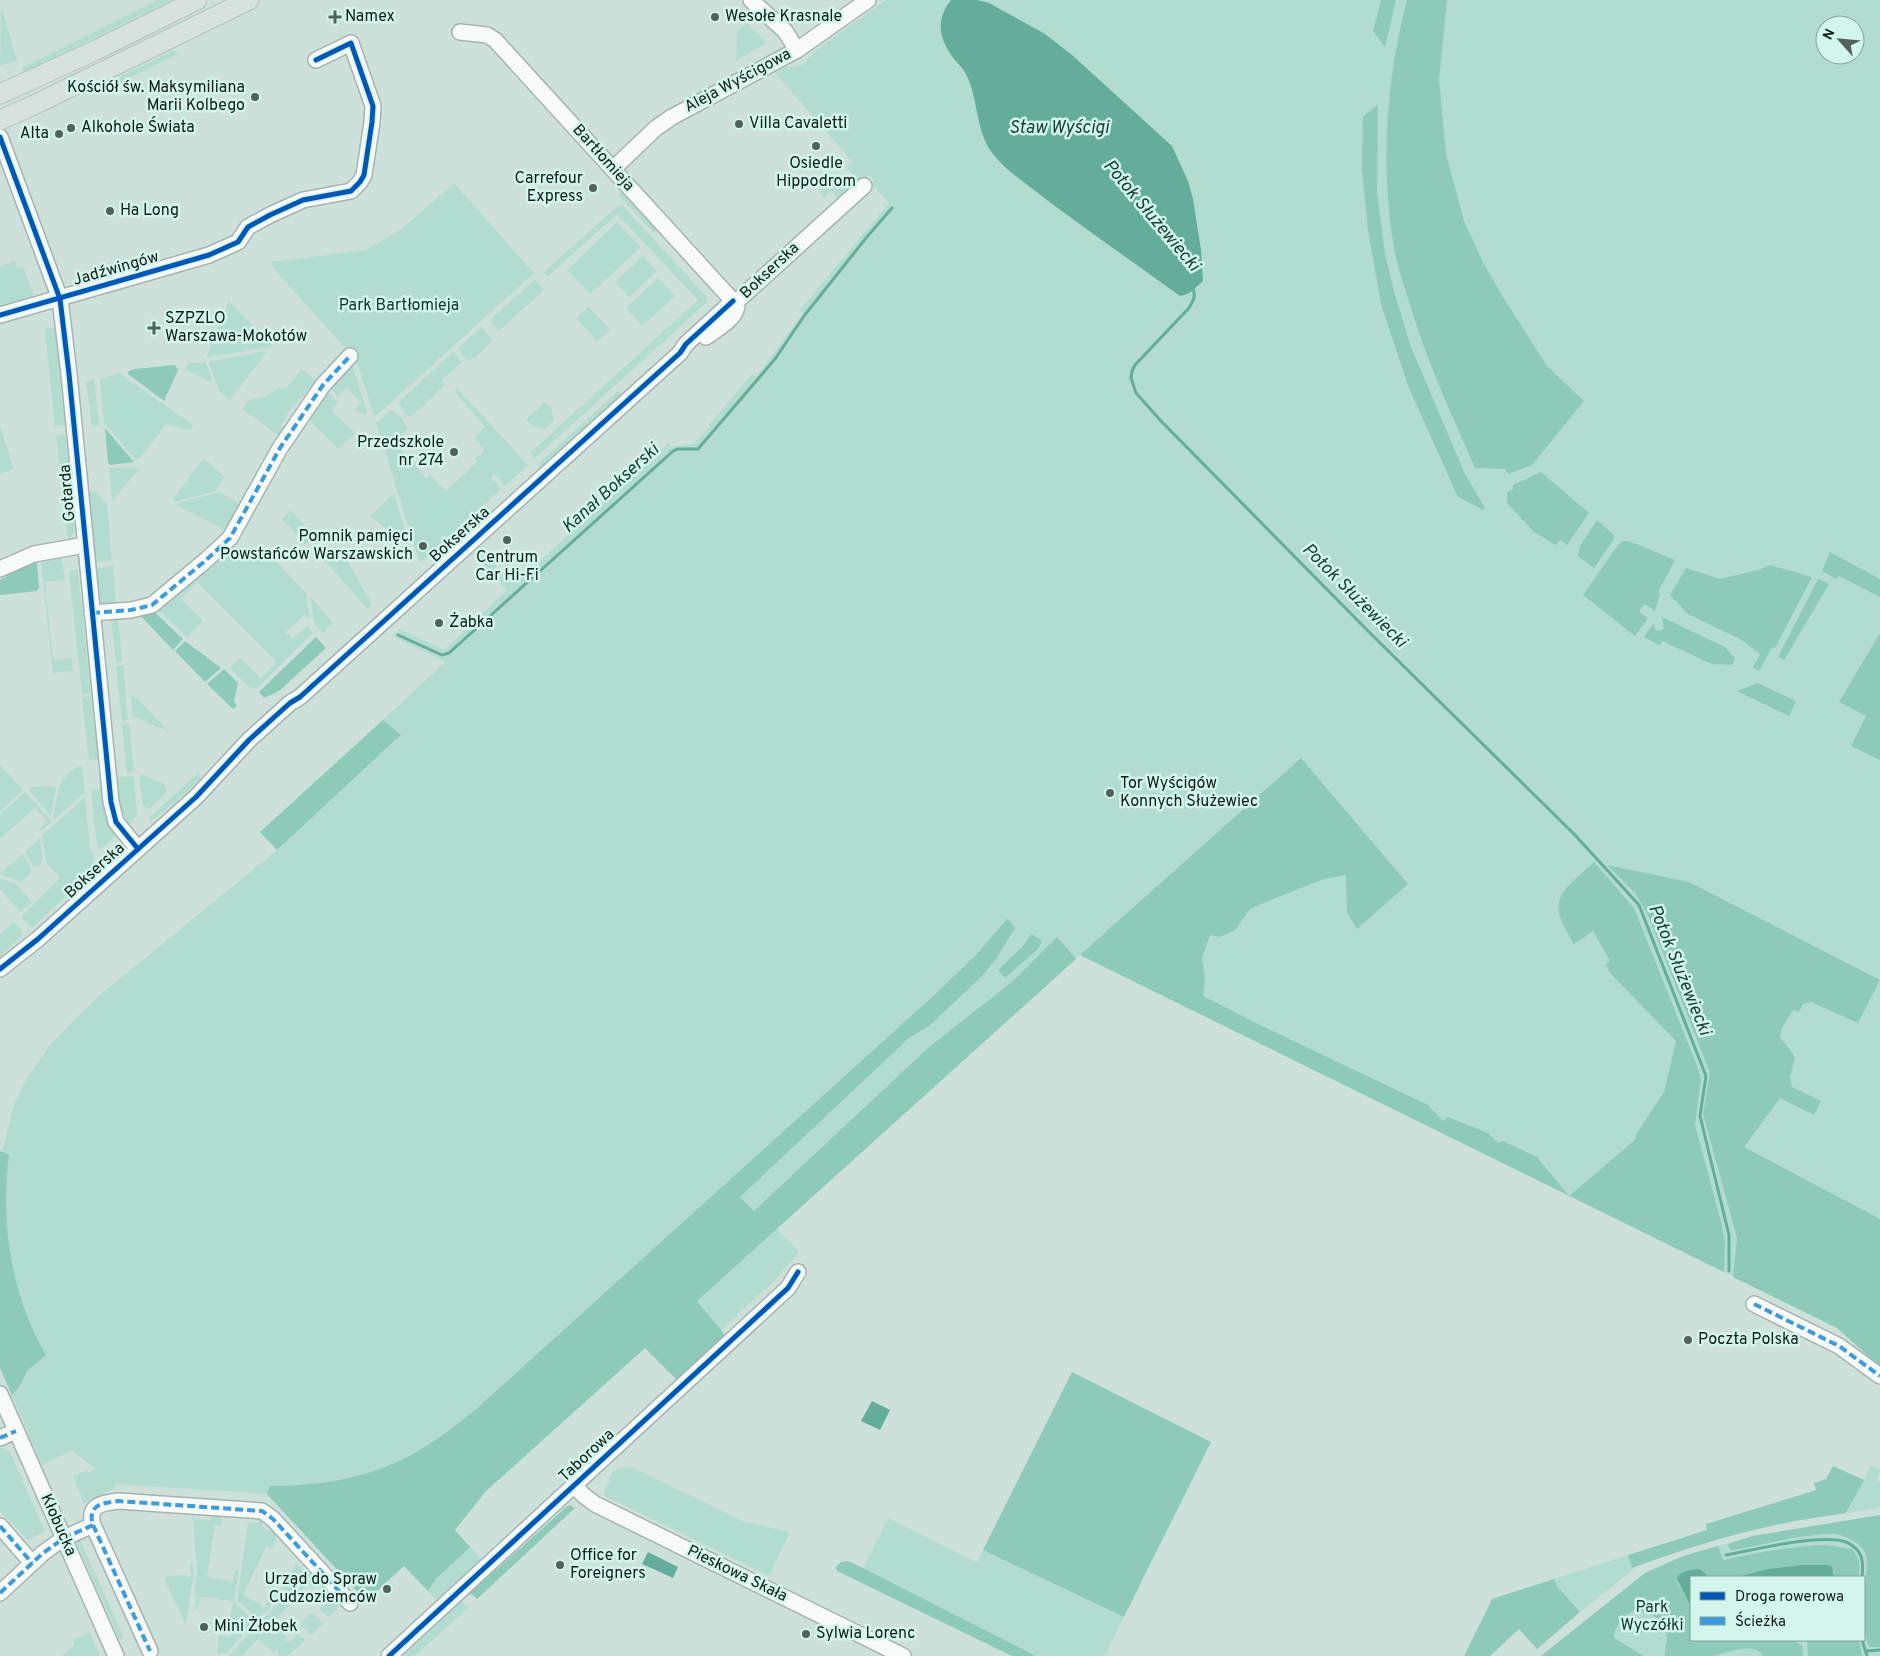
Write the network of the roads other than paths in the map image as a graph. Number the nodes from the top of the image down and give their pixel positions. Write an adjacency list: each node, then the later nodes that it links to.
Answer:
1 (197, 0): 8 (main road)
2 (248, 0): 9 (main road)
3 (751, 0): 6 (street)
4 (868, 0): 6 (street, Aleja Wyścigowa)
5 (460, 32): 11 (street, Bartłomieja)
6 (797, 50): 11 (street, Aleja Wyścigowa)
7 (316, 60): 13 (street, Jadźwingów)
8 (0, 94)
9 (0, 120)
10 (0, 137): 13 (street, Gotarda)
11 (613, 169): 14 (street, Bartłomieja)
12 (864, 186): 14 (street, Bokserska)
13 (60, 299): 15 (street, Jadźwingów); 17 (street, Gotarda)
14 (734, 302): 20 (street, Bokserska)
15 (0, 315)
16 (350, 356): 19 (street)
17 (85, 546): 18 (street); 19 (street, Gotarda)
18 (0, 569)
19 (92, 613): 20 (street, Gotarda)
20 (138, 849): 21 (street, Bokserska)
21 (0, 970)
22 (798, 1272): 28 (street, Taborowa)
23 (1754, 1304): 24 (street)
24 (1880, 1376)
25 (0, 1394): 26 (street, Kłobucka)
26 (16, 1431): 27 (street); 31 (street, Kłobucka)
27 (0, 1438)
28 (574, 1485): 37 (street, Taborowa); 38 (street, Pieskowa Skała)
29 (93, 1525): 31 (street); 34 (street); 35 (street)
30 (0, 1526): 32 (street)
31 (64, 1538): 32 (street); 36 (street, Kłobucka)
32 (32, 1563): 33 (street)
33 (0, 1593)
34 (350, 1603)
35 (150, 1651)
36 (116, 1656)
37 (389, 1656)
38 (903, 1656)

